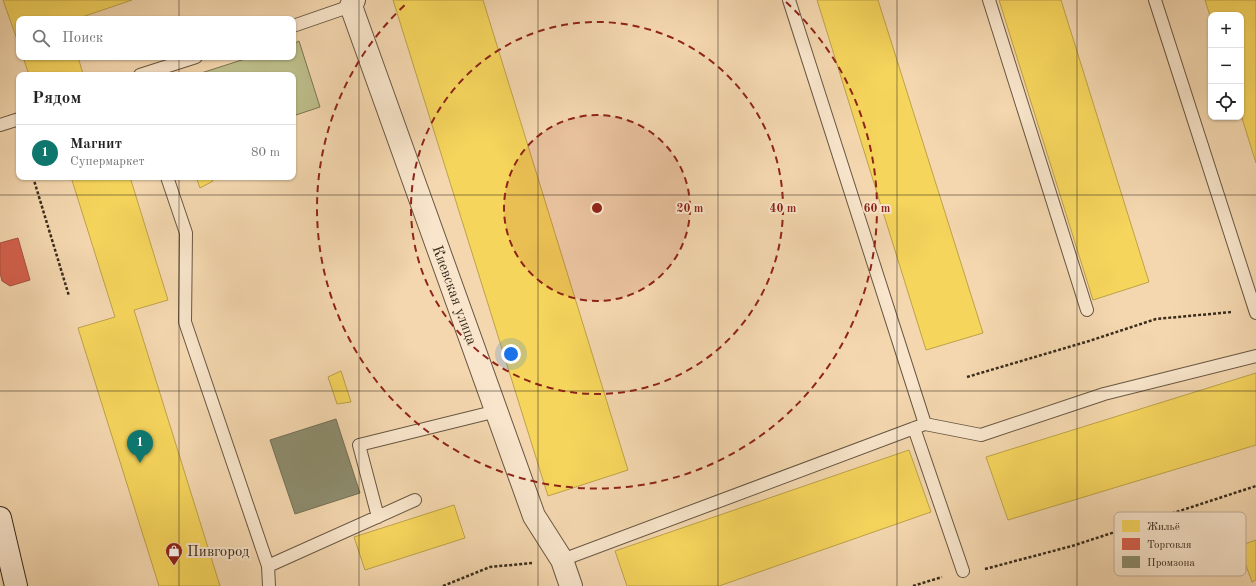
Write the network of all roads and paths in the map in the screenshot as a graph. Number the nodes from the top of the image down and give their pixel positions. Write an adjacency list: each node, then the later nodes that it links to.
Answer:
1 (789, 0): 18 (lane)
2 (989, 0): 13 (lane)
3 (1155, 0): 14 (lane)
4 (353, 3): 5 (lane); 17 (street, Киевская улица)
5 (296, 25)
6 (187, 60): 7 (lane)
7 (149, 72)
8 (16, 121): 9 (lane)
9 (0, 125)
10 (34, 180): 12 (path)
11 (168, 180): 26 (lane)
12 (69, 296)
13 (1087, 310)
14 (1256, 312): 16 (path)
15 (1256, 356): 18 (lane)
16 (967, 377)
17 (497, 412): 22 (lane); 25 (street, Киевская улица)
18 (919, 426): 25 (lane); 27 (lane)
19 (1256, 486): 21 (path)
20 (415, 500): 22 (lane)
21 (1176, 512)
22 (378, 517): 26 (lane)
23 (0, 518): 29 (street)
24 (1114, 532): 28 (path)
25 (562, 560): 31 (path); 32 (street, Киевская улица)
26 (268, 566): 30 (lane)
27 (963, 571): 33 (path)
28 (980, 571)
29 (16, 586)
30 (269, 586)
31 (443, 586)
32 (571, 586)
33 (913, 586)

